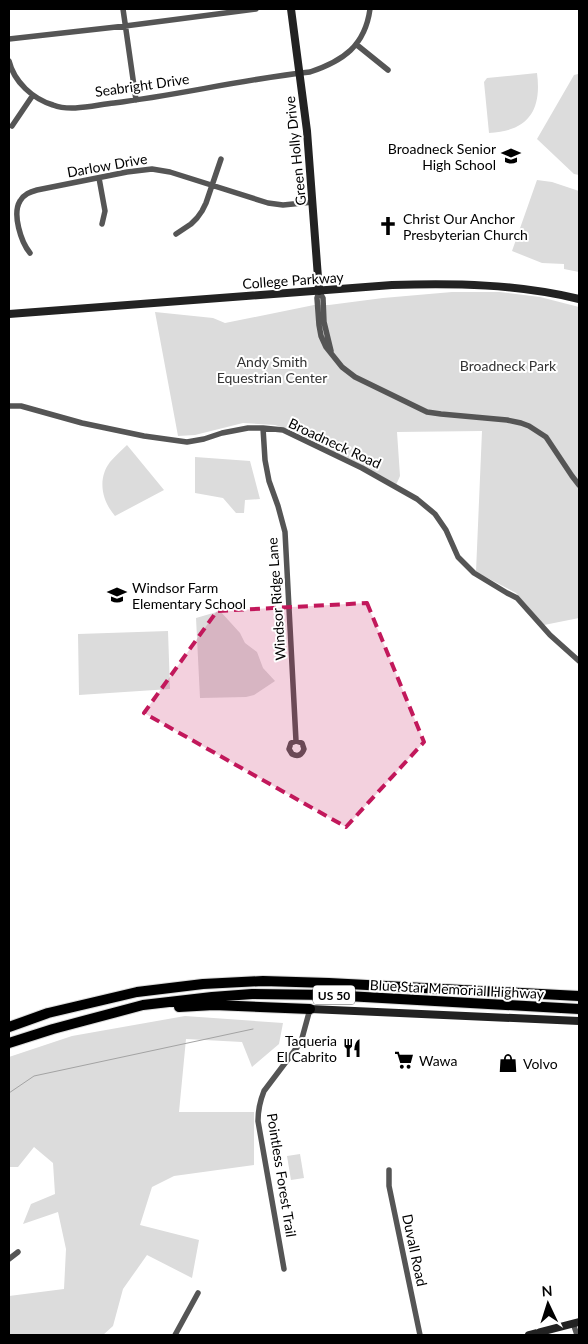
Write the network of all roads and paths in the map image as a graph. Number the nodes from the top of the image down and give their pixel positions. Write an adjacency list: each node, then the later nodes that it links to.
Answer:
1 (123, 9): 5 (street)
2 (256, 9): 5 (street)
3 (291, 9): 10 (main road, Green Holly Drive)
4 (370, 9): 7 (street)
5 (125, 26): 6 (street); 12 (street)
6 (9, 39)
7 (357, 45): 9 (street); 10 (street, Seabright Drive)
8 (9, 61): 11 (street, Seabright Drive)
9 (388, 70)
10 (299, 73): 12 (street, Seabright Drive); 17 (main road, Green Holly Drive)
11 (33, 95): 12 (street, Seabright Drive); 13 (street)
12 (136, 100)
13 (12, 126)
14 (221, 159): 16 (street)
15 (99, 178): 16 (street, Darlow Drive); 18 (street); 20 (street, Darlow Drive)
16 (212, 186): 17 (street, Darlow Drive); 19 (street)
17 (313, 202): 21 (main road, Green Holly Drive)
18 (102, 224)
19 (176, 234)
20 (30, 253)
21 (319, 291): 22 (main road, College Parkway); 23 (main road, College Parkway); 26 (street)
22 (579, 299)
23 (9, 314)
24 (9, 406): 25 (street, Broadneck Road)
25 (263, 428): 27 (street, Broadneck Road); 28 (street, Windsor Ridge Lane)
26 (579, 485)
27 (579, 661)
28 (296, 741)
29 (579, 996): 34 (highway, Blue Star Memorial Highway / US 50)
30 (310, 1009): 32 (highway); 33 (main road); 39 (street, Pointless Forest Trail)
31 (579, 1009): 32 (highway, Blue Star Memorial Highway / US 50)
32 (91, 1018): 35 (highway, Blue Star Memorial Highway / US 50)
33 (579, 1022)
34 (9, 1027)
35 (9, 1043)
36 (389, 1170): 43 (street, Duvall Road)
37 (18, 1252): 38 (street)
38 (9, 1259)
39 (284, 1269)
40 (198, 1293): 42 (street)
41 (576, 1322): 44 (main road); 45 (street)
42 (175, 1335)
43 (420, 1335)
44 (529, 1335)
45 (577, 1335)

